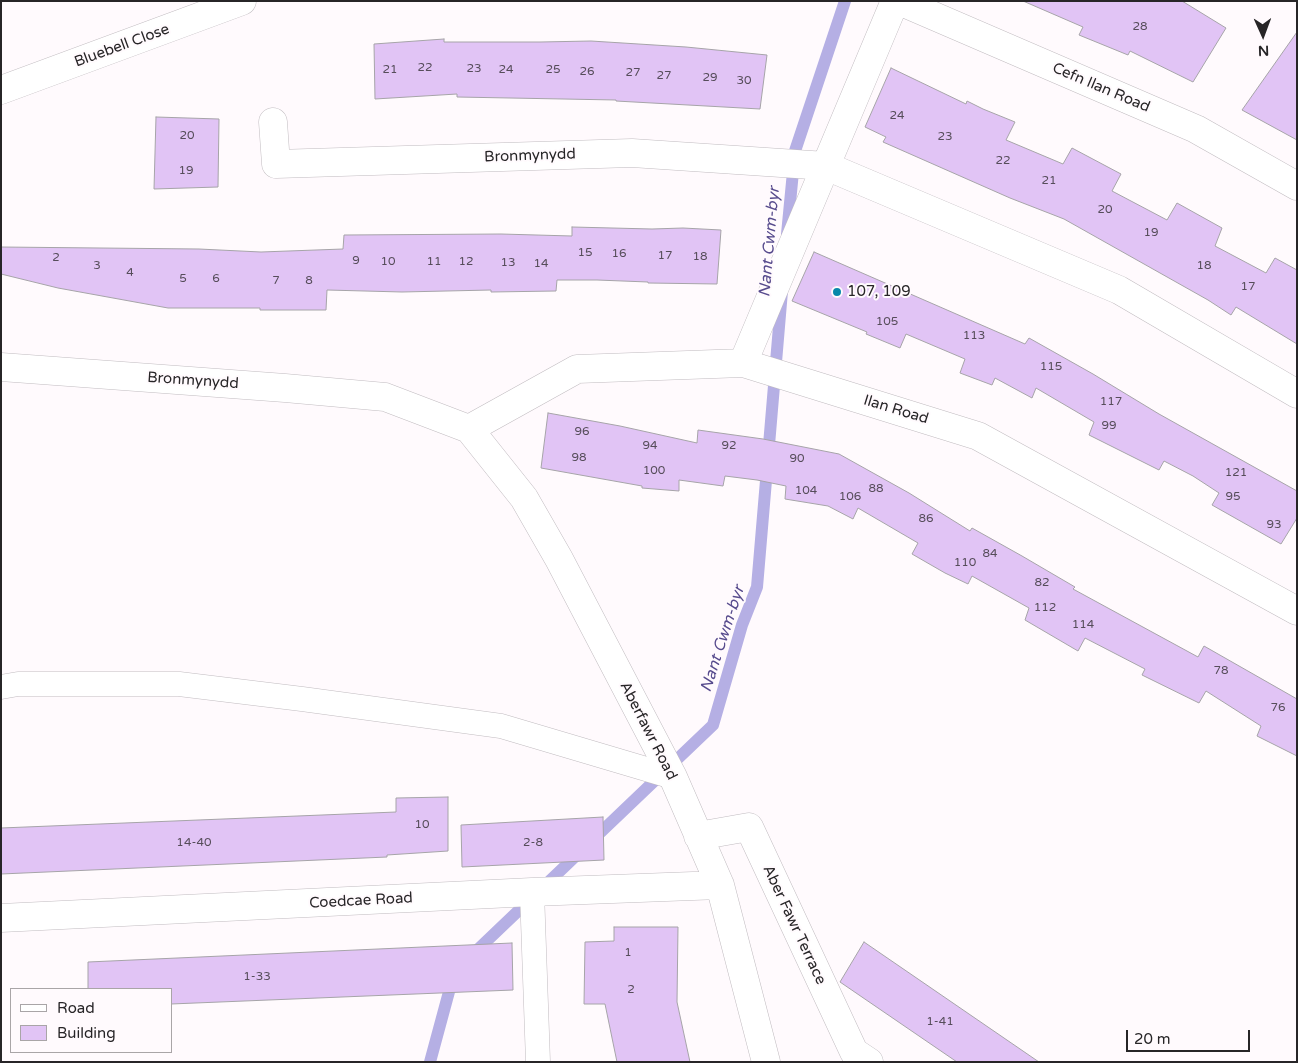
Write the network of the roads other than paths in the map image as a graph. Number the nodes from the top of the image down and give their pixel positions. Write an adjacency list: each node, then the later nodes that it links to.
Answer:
1 (242, 1): 4 (street, Bluebell Close)
2 (895, 1): 6 (street)
3 (900, 1): 7 (street, Cefn Ilan Road)
4 (1, 90)
5 (273, 122): 6 (street, Bronmynydd)
6 (826, 166): 8 (street); 10 (street)
7 (1297, 186)
8 (743, 363): 11 (street, Ilan Road); 12 (street, Ilan Road)
9 (1, 366): 11 (street, Bronmynydd)
10 (1297, 394)
11 (469, 429): 14 (street, Aberfawr Road)
12 (1297, 611)
13 (1, 687): 14 (lane)
14 (673, 777): 15 (street, Aberfawr Road)
15 (698, 836): 16 (street, Aberfawr Road); 21 (street, Aber Fawr Terrace)
16 (720, 885): 17 (street, Coedcae Road); 20 (street, Aberfawr Road)
17 (532, 892): 18 (street, Coedcae Road); 19 (lane)
18 (1, 918)
19 (538, 1062)
20 (766, 1062)
21 (869, 1062)

